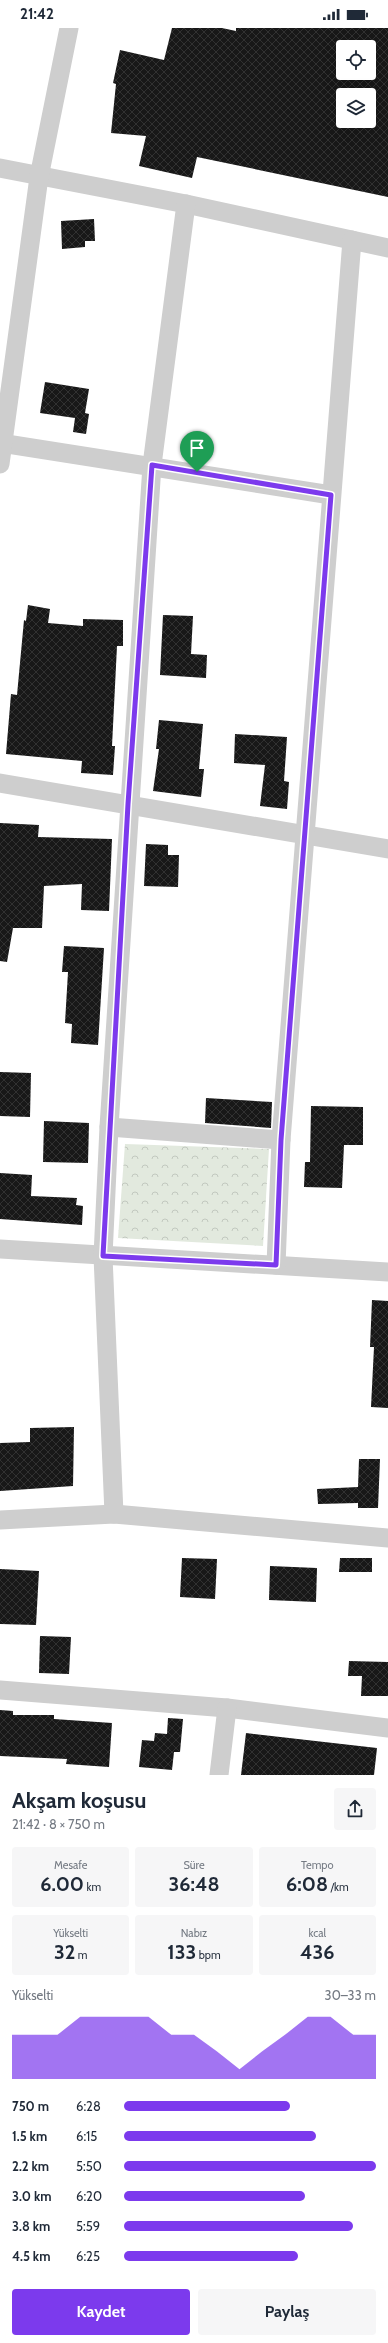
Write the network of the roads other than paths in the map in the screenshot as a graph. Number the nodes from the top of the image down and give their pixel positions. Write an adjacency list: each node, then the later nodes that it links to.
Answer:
1 (69, 28): 3 (street)
2 (0, 168): 3 (street)
3 (39, 176): 4 (street); 7 (street)
4 (186, 204): 5 (street); 9 (street)
5 (352, 240): 6 (street); 10 (street)
6 (388, 248)
7 (1, 443): 8 (street); 9 (street)
8 (0, 464)
9 (152, 465): 10 (street); 12 (street)
10 (331, 495): 13 (street)
11 (0, 783): 12 (street)
12 (128, 804): 13 (street); 15 (street)
13 (305, 834): 14 (street); 16 (street)
14 (388, 849)
15 (109, 1127): 16 (street); 18 (street)
16 (281, 1140): 19 (street)
17 (0, 1249): 18 (street)
18 (103, 1256): 19 (street); 21 (street)
19 (276, 1265): 20 (street)
20 (388, 1272)
21 (114, 1514): 22 (street); 23 (street)
22 (0, 1520)
23 (388, 1538)
24 (0, 1690): 25 (street)
25 (227, 1708): 26 (street); 27 (street)
26 (388, 1728)
27 (219, 1775)

